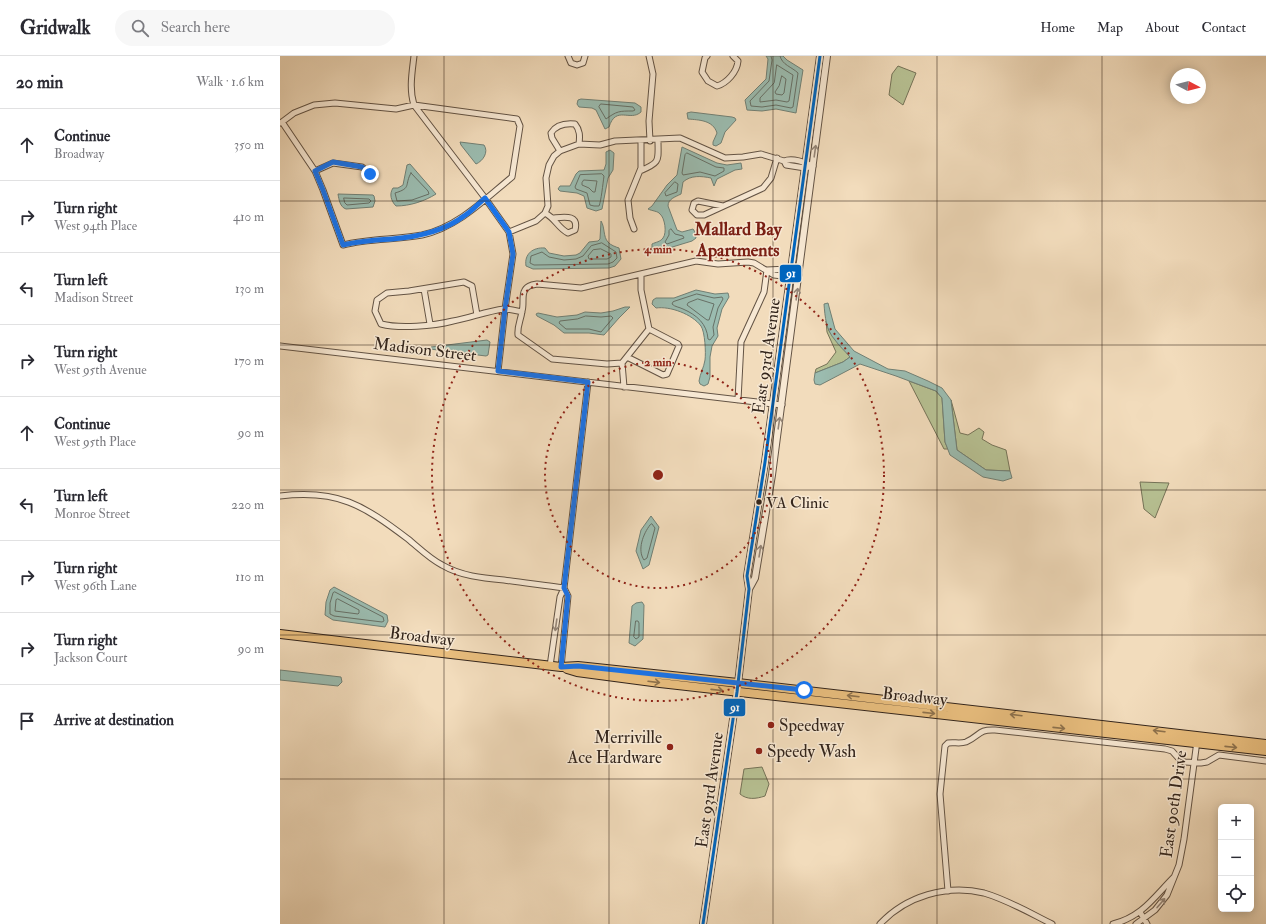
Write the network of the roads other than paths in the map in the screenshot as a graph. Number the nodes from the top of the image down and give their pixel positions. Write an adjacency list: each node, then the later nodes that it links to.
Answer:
1 (414, 56): 9 (street)
2 (568, 56): 3 (street)
3 (585, 56)
4 (649, 56): 13 (street)
5 (707, 56): 6 (street)
6 (733, 56)
7 (820, 56): 17 (street, East 93rd Avenue)
8 (827, 56): 18 (street, East 93rd Avenue, one-way to 8)
9 (414, 106): 10 (street); 22 (street); 22 (street)
10 (281, 123): 19 (street)
11 (658, 140): 13 (street); 16 (street); 20 (street)
12 (641, 141): 13 (street); 14 (street); 20 (street)
13 (650, 141)
14 (579, 144): 15 (street); 15 (street)
15 (560, 151): 24 (street)
16 (777, 158): 17 (street); 23 (street)
17 (806, 165): 18 (street); 30 (street, East 93rd Avenue)
18 (813, 166): 31 (street, East 93rd Avenue)
19 (315, 171): 21 (street); 22 (street)
20 (640, 171): 26 (street)
21 (370, 174)
22 (485, 198): 27 (street)
23 (723, 206): 23 (street)
24 (545, 213): 25 (street); 27 (street)
25 (553, 218)
26 (634, 229)
27 (509, 232): 33 (street)
28 (767, 270): 29 (street); 30 (street); 44 (street)
29 (641, 274): 34 (street); 37 (street)
30 (791, 274): 31 (street); 45 (street, East 93rd Avenue)
31 (799, 275): 46 (street, East 93rd Avenue, one-way to 31)
32 (424, 289): 35 (street); 36 (street); 36 (street)
33 (505, 309): 34 (street); 35 (street); 41 (street)
34 (522, 312): 40 (street)
35 (477, 315): 36 (street)
36 (430, 324)
37 (649, 329): 39 (street); 39 (street)
38 (280, 346): 41 (street, Madison Street)
39 (628, 357): 40 (street)
40 (622, 363): 43 (street)
41 (498, 371): 42 (street, Madison Street)
42 (588, 382): 43 (street, Madison Street); 48 (street)
43 (624, 387): 44 (street, Madison Street)
44 (738, 400): 45 (street, Madison Street)
45 (773, 405): 46 (street, Madison Street); 49 (street, East 93rd Avenue)
46 (782, 405): 49 (street, East 93rd Avenue, one-way to 46)
47 (280, 496): 48 (street)
48 (564, 588): 51 (street, one-way to 51); 52 (street)
49 (749, 588): 53 (street, East 93rd Avenue)
50 (280, 634): 51 (main road, Broadway)
51 (550, 666): 52 (main road, Broadway)
52 (561, 667): 53 (main road, Broadway); 54 (main road, Broadway, one-way to 54)
53 (738, 682): 54 (street, East 93rd Avenue); 55 (main road, Broadway, one-way to 53)
54 (737, 692): 55 (main road, Broadway, one-way to 55); 65 (street, East 93rd Avenue)
55 (1197, 740): 56 (main road, Broadway); 57 (main road, Broadway, one-way to 57); 59 (street, East 90th Drive)
56 (1266, 744)
57 (1266, 751)
58 (1266, 761): 59 (street)
59 (1194, 763): 60 (street, East 90th Drive); 61 (street)
60 (1175, 876): 62 (street, East 90th Drive); 64 (street, East 90th Drive, one-way to 60)
61 (948, 891): 66 (street); 67 (street)
62 (1140, 912): 63 (street, East 90th Drive); 64 (street)
63 (1134, 916): 68 (street); 69 (street, East 90th Drive)
64 (1144, 919): 69 (street, East 90th Drive); 70 (street)
65 (704, 924)
66 (880, 924)
67 (1052, 924)
68 (1113, 924)
69 (1137, 924)
70 (1147, 924)

